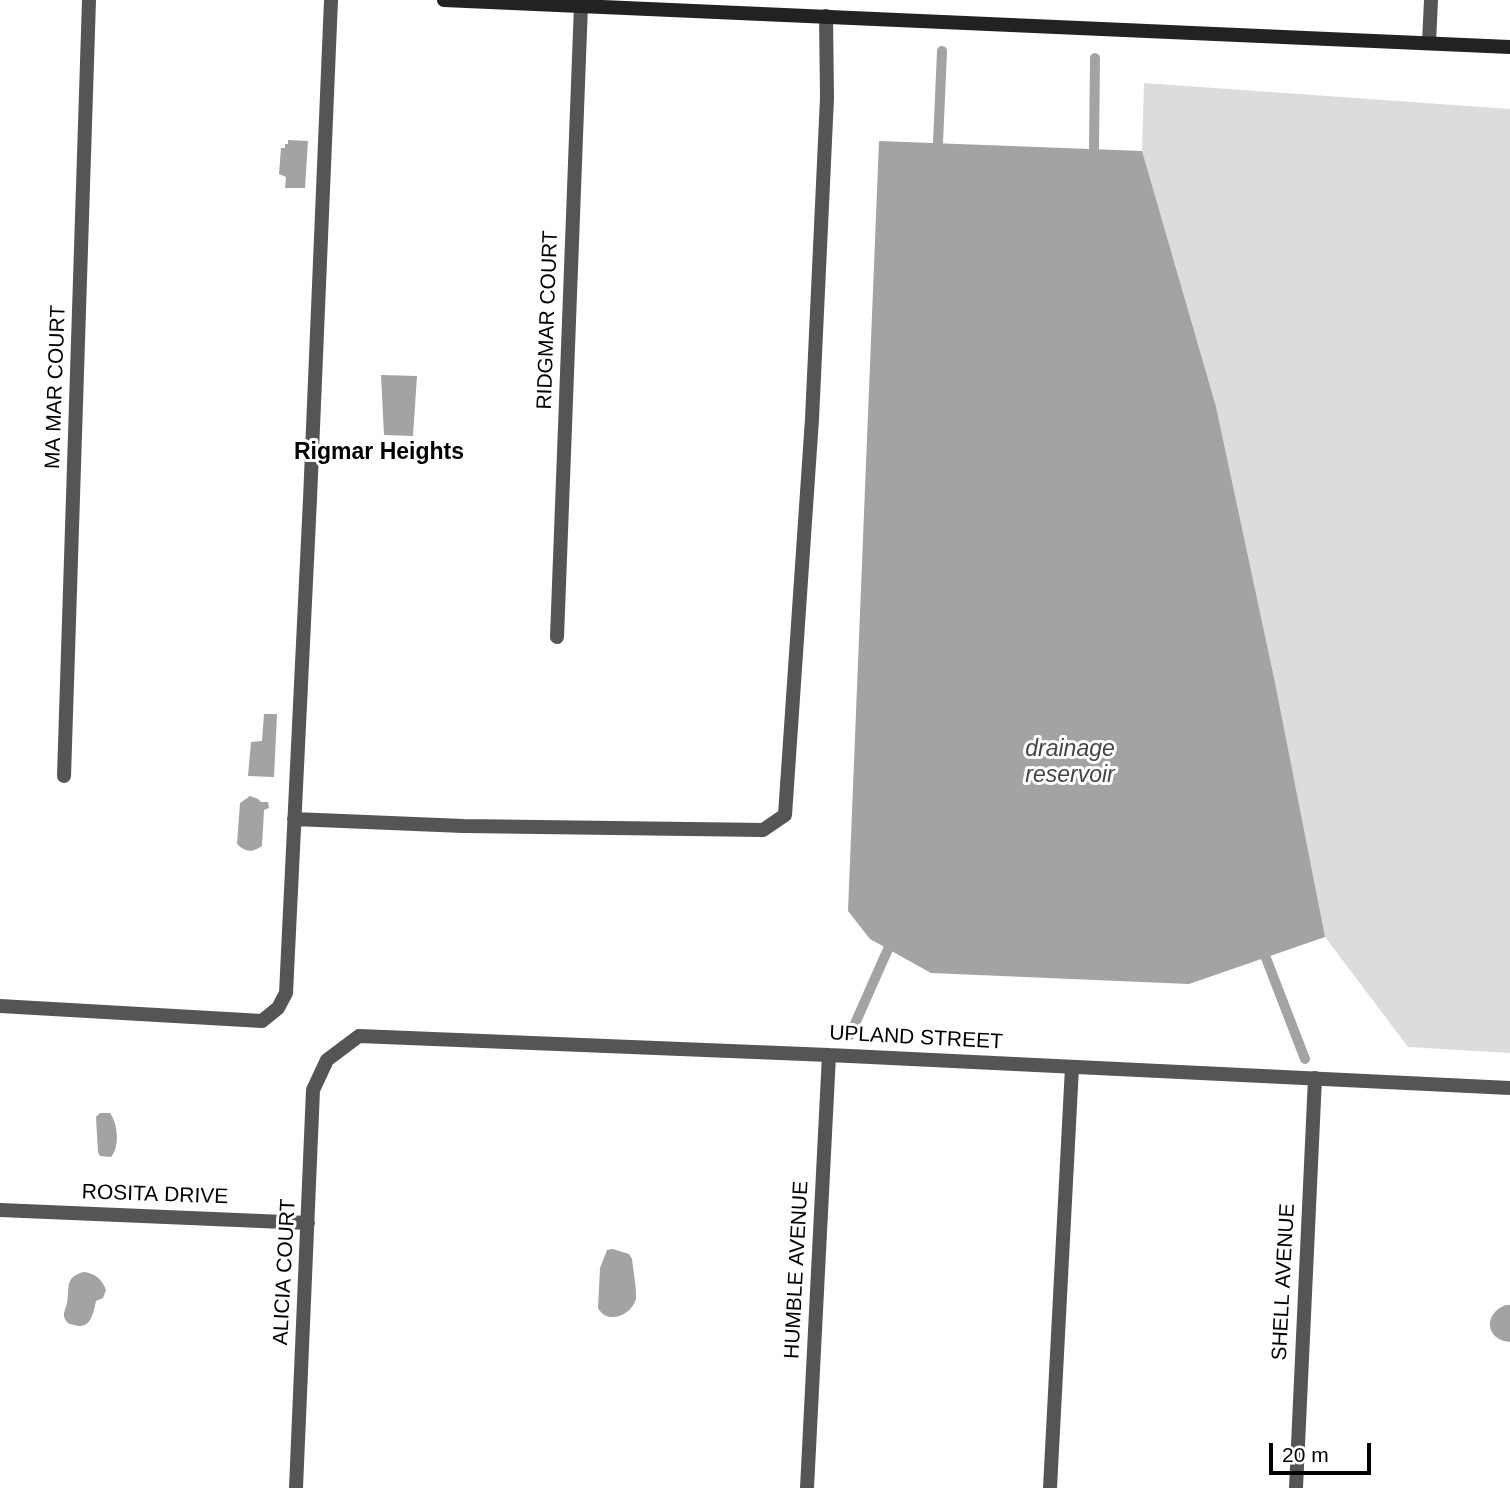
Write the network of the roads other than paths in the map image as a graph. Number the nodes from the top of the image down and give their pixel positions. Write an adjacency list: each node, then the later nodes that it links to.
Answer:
1 (89, 0): 10 (street, MA MAR COURT)
2 (331, 0): 11 (street)
3 (444, 0): 5 (main road)
4 (1430, 0): 7 (street)
5 (580, 5): 6 (main road); 9 (street, RIDGMAR COURT)
6 (826, 16): 7 (main road); 11 (street)
7 (1429, 43): 8 (main road)
8 (1510, 47)
9 (557, 637)
10 (64, 776)
11 (294, 819): 12 (street)
12 (0, 1006)
13 (829, 1055): 14 (street, UPLAND STREET); 15 (street, UPLAND STREET); 21 (street, HUMBLE AVENUE)
14 (327, 1060): 19 (street, ALICIA COURT)
15 (1072, 1066): 16 (street, UPLAND STREET); 22 (street)
16 (1315, 1078): 17 (street, UPLAND STREET); 23 (street, SHELL AVENUE)
17 (1510, 1088)
18 (0, 1210): 19 (street, ROSITA DRIVE)
19 (308, 1223): 20 (street, ALICIA COURT)
20 (296, 1488)
21 (807, 1488)
22 (1050, 1488)
23 (1296, 1488)

